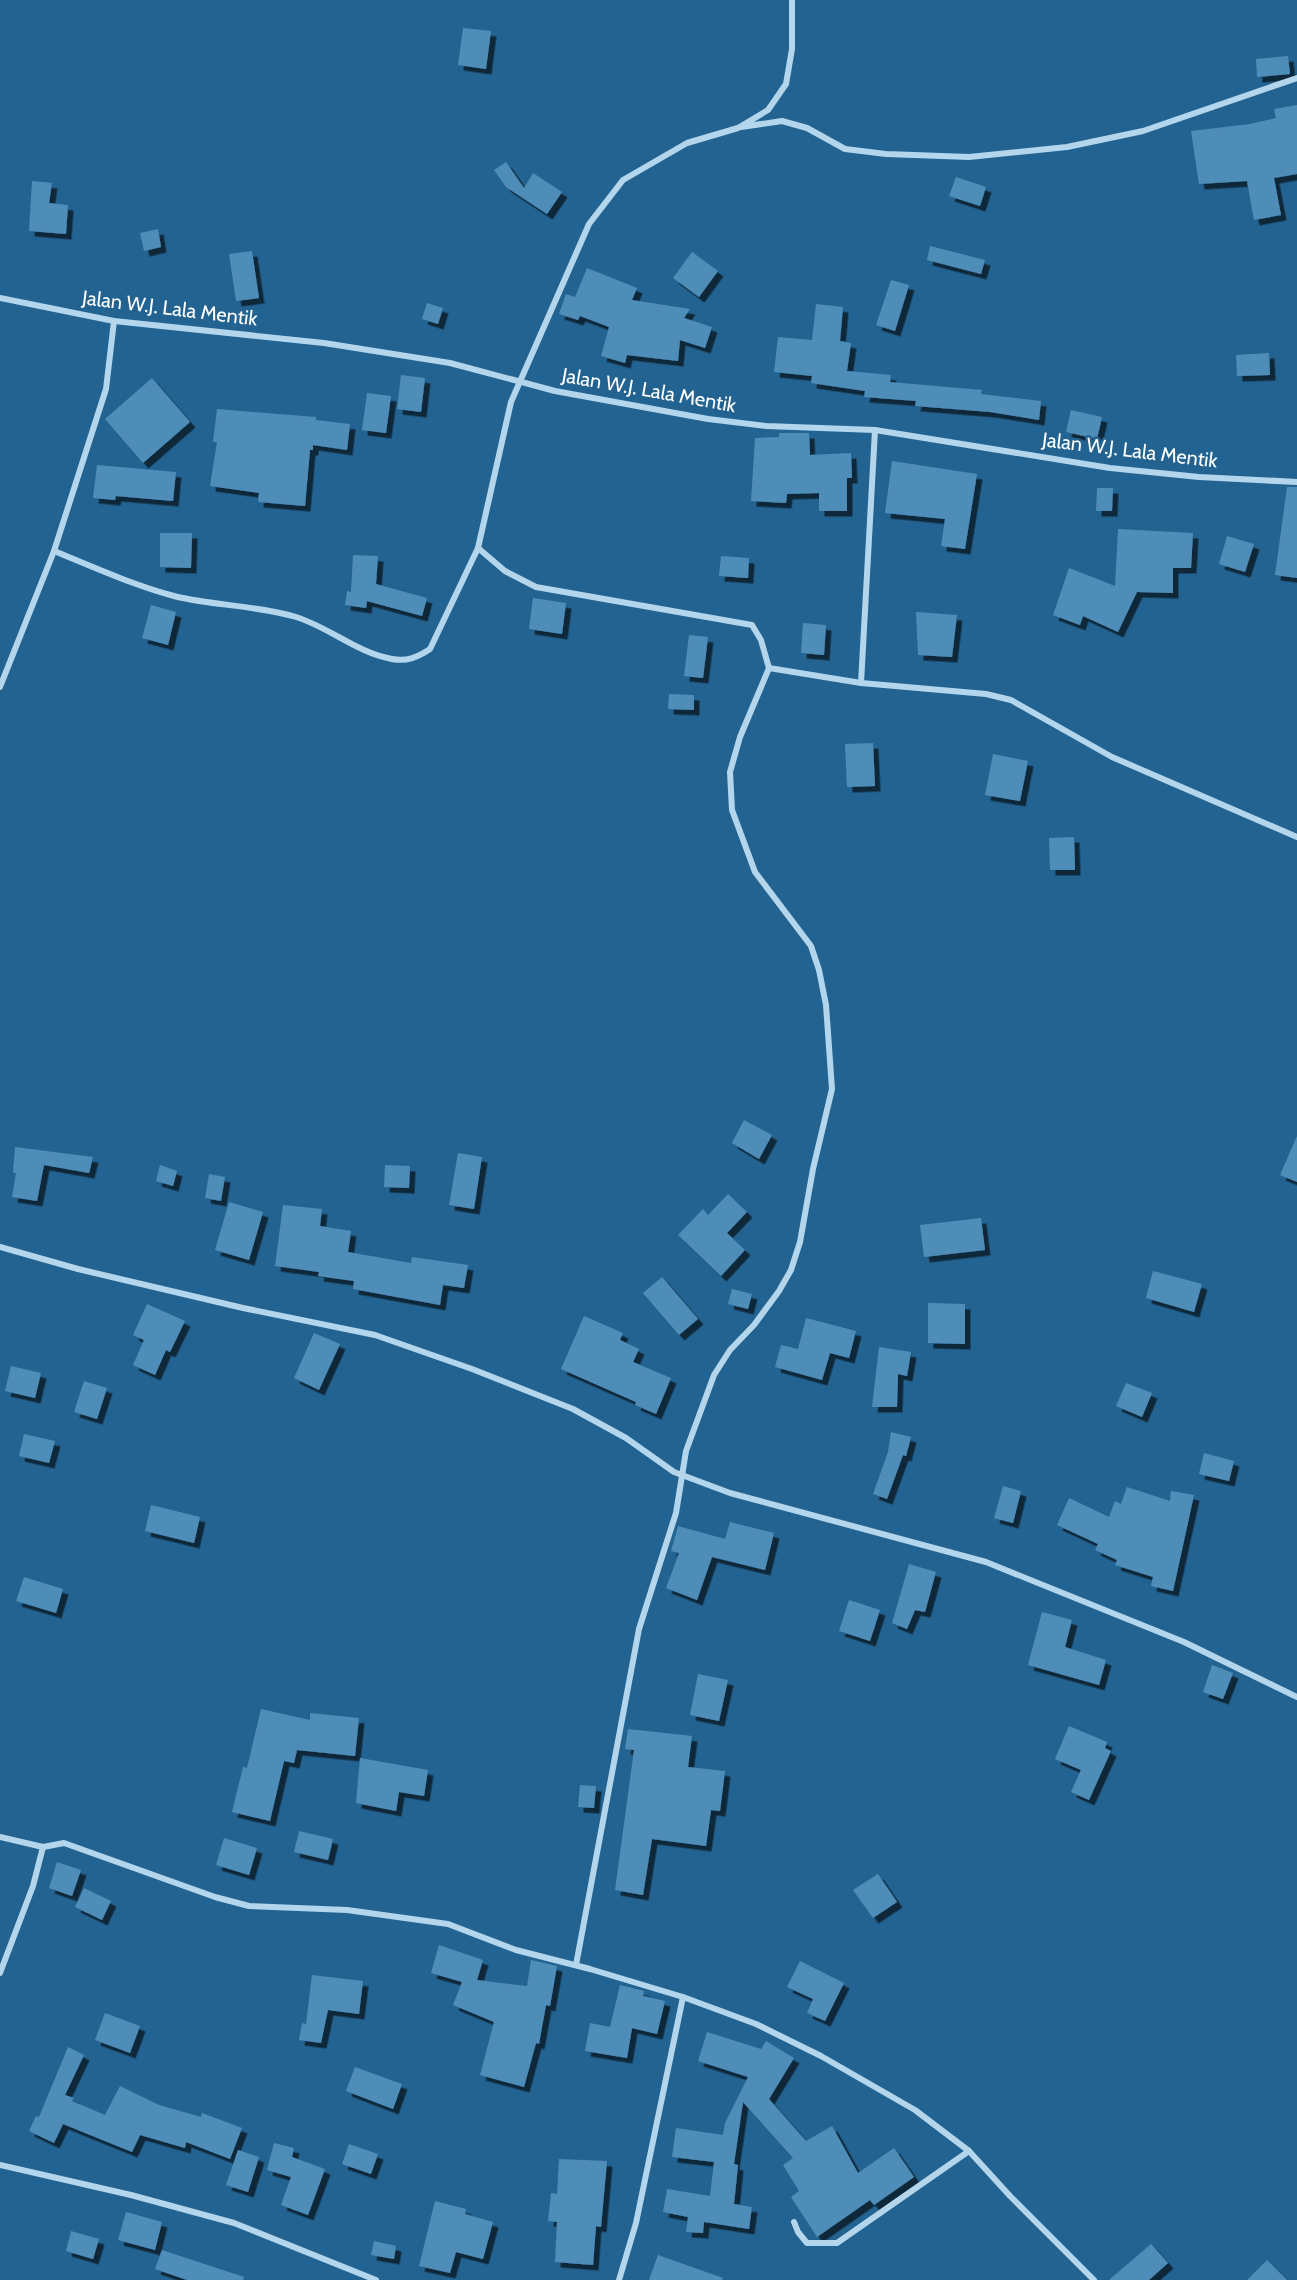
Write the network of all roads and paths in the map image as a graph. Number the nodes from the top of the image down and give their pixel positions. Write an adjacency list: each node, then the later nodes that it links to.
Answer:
1 (792, 0): 3 (street)
2 (1297, 78): 3 (street)
3 (738, 128): 6 (street)
4 (0, 297): 5 (street, Jalan W.J. Lala Mentik)
5 (114, 321): 6 (street, Jalan W.J. Lala Mentik); 10 (street)
6 (518, 381): 7 (street, Jalan W.J. Lala Mentik); 9 (street)
7 (875, 430): 8 (street, Jalan W.J. Lala Mentik); 12 (street)
8 (1297, 483)
9 (478, 548): 10 (street); 11 (street)
10 (54, 551): 13 (street)
11 (769, 668): 12 (street); 16 (street)
12 (861, 684): 14 (street)
13 (0, 687)
14 (1297, 837)
15 (0, 1247): 16 (street)
16 (684, 1476): 17 (street); 20 (street)
17 (1297, 1697)
18 (0, 1837): 19 (street)
19 (43, 1847): 20 (street); 21 (street)
20 (576, 1965): 22 (street)
21 (0, 1973)
22 (682, 1997): 23 (street); 27 (street)
23 (969, 2151): 25 (street); 28 (street)
24 (0, 2165): 26 (street)
25 (794, 2222)
26 (376, 2280)
27 (619, 2280)
28 (1094, 2280)

